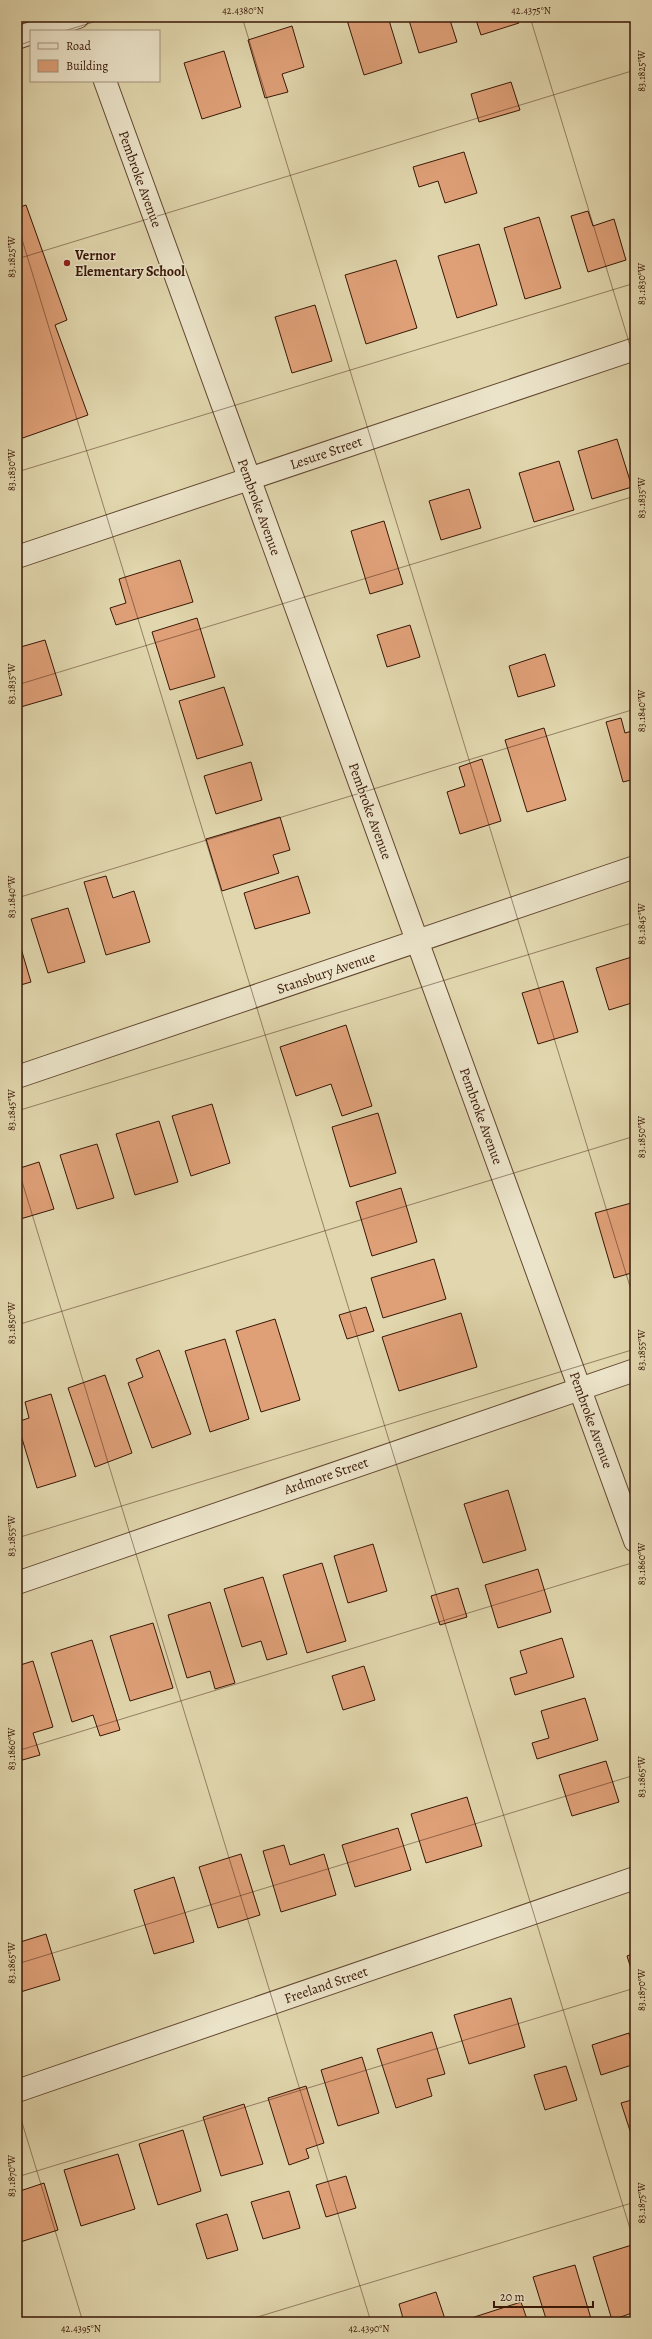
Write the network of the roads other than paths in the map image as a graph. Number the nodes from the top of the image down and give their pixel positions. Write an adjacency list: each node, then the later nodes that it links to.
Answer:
1 (78, 17): 3 (street)
2 (82, 17): 4 (street)
3 (40, 30)
4 (87, 30)
5 (30, 33): 6 (street)
6 (17, 38)
7 (105, 82): 9 (street, Pembroke Avenue)
8 (635, 349): 9 (street, Lesure Street)
9 (249, 479): 10 (street, Lesure Street); 12 (street, Pembroke Avenue)
10 (17, 557)
11 (635, 867): 12 (street, Stansbury Avenue)
12 (418, 942): 13 (street, Stansbury Avenue); 15 (street, Pembroke Avenue)
13 (17, 1077)
14 (635, 1370): 15 (street, Ardmore Street)
15 (580, 1389): 16 (street, Pembroke Avenue); 17 (street, Ardmore Street)
16 (635, 1541)
17 (17, 1582)
18 (635, 1878): 19 (street, Freeland Street)
19 (17, 2091)

